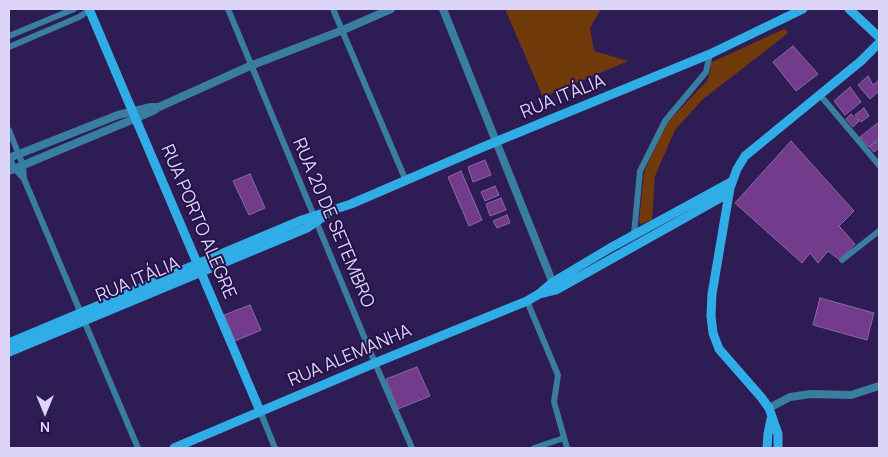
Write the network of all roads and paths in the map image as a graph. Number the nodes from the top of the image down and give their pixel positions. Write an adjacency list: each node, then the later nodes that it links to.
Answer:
1 (74, 9): 10 (street)
2 (90, 9): 13 (street); 19 (main road, RUA PORTO ALEGRE)
3 (228, 9): 17 (street, RUA 20 DE SETEMBRO)
4 (333, 9): 9 (street)
5 (390, 9): 9 (street)
6 (443, 9): 22 (street)
7 (803, 9): 16 (main road, RUA ITÁLIA)
8 (849, 9): 12 (main road)
9 (342, 30): 17 (street); 30 (street)
10 (21, 31): 11 (street); 13 (street)
11 (9, 36)
12 (879, 37)
13 (24, 41): 15 (street)
14 (879, 43): 18 (main road)
15 (9, 47)
16 (710, 54): 22 (main road, RUA ITÁLIA); 34 (street)
17 (250, 66): 19 (street); 32 (street, RUA 20 DE SETEMBRO)
18 (820, 95): 27 (street); 31 (main road)
19 (135, 114): 21 (street); 23 (street); 36 (main road, RUA PORTO ALEGRE)
20 (9, 130): 24 (street)
21 (62, 137): 23 (street); 24 (street)
22 (497, 141): 30 (main road, RUA ITÁLIA); 37 (street)
23 (67, 147): 26 (street)
24 (19, 155): 25 (street); 26 (street)
25 (9, 158): 28 (street)
26 (23, 165): 28 (street); 29 (street)
27 (879, 165)
28 (12, 170): 29 (street)
29 (24, 179): 39 (street)
30 (406, 181): 32 (main road, RUA ITÁLIA)
31 (730, 188): 34 (main road, RUA ALEMANHA); 37 (main road, RUA ALEMANHA); 44 (main road)
32 (315, 219): 36 (main road, RUA ITÁLIA); 42 (street, RUA 20 DE SETEMBRO)
33 (879, 230): 35 (street)
34 (634, 234): 37 (main road, RUA ALEMANHA)
35 (842, 260)
36 (200, 268): 39 (main road, RUA ITÁLIA); 45 (main road, RUA PORTO ALEGRE)
37 (554, 286): 38 (main road, RUA ALEMANHA)
38 (527, 301): 42 (main road, RUA ALEMANHA); 47 (street)
39 (83, 316): 40 (main road, RUA ITÁLIA); 48 (street)
40 (16, 343): 41 (main road, RUA ITÁLIA)
41 (9, 352)
42 (375, 363): 45 (main road, RUA ALEMANHA); 51 (street, RUA 20 DE SETEMBRO)
43 (879, 386): 44 (street)
44 (768, 408): 46 (main road)
45 (260, 411): 49 (main road, RUA ALEMANHA); 50 (street, RUA PORTO ALEGRE)
46 (772, 419): 54 (main road); 55 (main road)
47 (564, 438): 52 (street); 53 (street)
48 (138, 448)
49 (174, 448)
50 (275, 448)
51 (412, 448)
52 (534, 448)
53 (567, 448)
54 (767, 448)
55 (778, 448)

